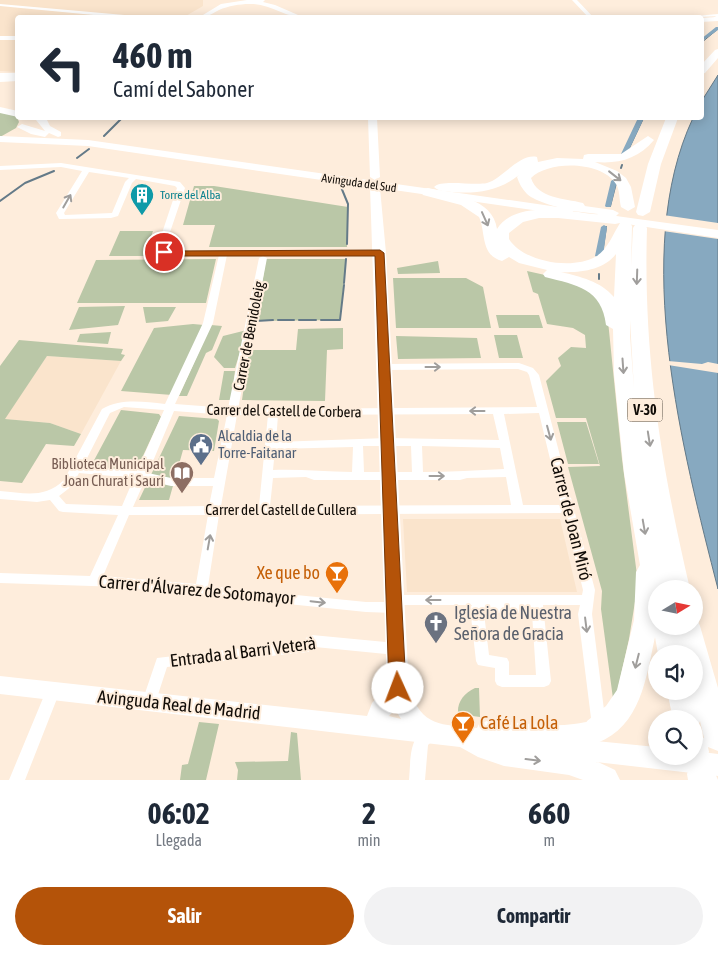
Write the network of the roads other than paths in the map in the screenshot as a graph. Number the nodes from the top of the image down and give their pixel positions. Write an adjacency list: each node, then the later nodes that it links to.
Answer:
1 (228, 0): 4 (main road); 9 (main road)
2 (264, 0): 5 (main road); 8 (main road)
3 (574, 0): 14 (street)
4 (242, 2): 5 (main road); 9 (main road)
5 (252, 2): 8 (main road)
6 (208, 4): 11 (main road)
7 (0, 5): 10 (street)
8 (272, 6): 13 (main road)
9 (215, 9): 12 (main road)
10 (113, 15)
11 (194, 15)
12 (206, 15)
13 (294, 15)
14 (589, 15)
15 (704, 17): 16 (street)
16 (717, 17): 17 (main road)
17 (704, 19)
18 (0, 38): 19 (street)
19 (15, 38)
20 (718, 44): 22 (highway)
21 (718, 52): 23 (highway)
22 (704, 57)
23 (704, 68)
24 (0, 75): 25 (street)
25 (14, 77): 26 (main road)
26 (0, 79)
27 (41, 120): 32 (main road)
28 (372, 120): 45 (main road)
29 (660, 120): 34 (highway, V-30)
30 (671, 120): 42 (highway, V-30)
31 (22, 122): 32 (main road, Avinguda del Sud); 33 (main road)
32 (66, 137): 40 (main road, Avinguda del Sud)
33 (0, 139): 36 (main road, Avinguda del Sud)
34 (648, 140): 40 (highway); 42 (highway, V-30)
35 (0, 148): 36 (main road)
36 (170, 156): 40 (main road, Avinguda del Sud)
37 (0, 168): 38 (street)
38 (87, 169): 39 (street); 39 (street, one-way to 38)
39 (135, 177): 45 (street)
40 (429, 190): 41 (main road, Avinguda del Sud); 48 (highway, one-way to 48)
41 (600, 214): 42 (highway); 42 (highway, one-way to 42); 42 (highway)
42 (627, 218): 43 (main road); 44 (main road); 48 (highway, V-30); 81 (highway, V-30, one-way to 81)
43 (718, 227)
44 (718, 234)
45 (380, 253): 49 (main road)
46 (223, 256): 50 (street)
47 (263, 258): 54 (street, Carrer de Benidoleig)
48 (621, 336): 77 (highway, V-30, one-way to 77)
49 (385, 367): 51 (street, Carrer de Joan Miró, one-way to 51); 52 (main road)
50 (170, 407): 54 (street, Carrer del Castell de Corbera); 61 (street, Carrer del Castell de Corbera); 64 (street)
51 (543, 410): 53 (street, Carrer del Castell de Corbera); 75 (street, Carrer de Joan Miró, one-way to 75)
52 (386, 411): 53 (street, Carrer del Castell de Corbera, one-way to 52); 55 (street, Carrer del Castell de Corbera); 56 (main road)
53 (498, 411): 59 (street)
54 (232, 412): 55 (street, Carrer del Castell de Corbera); 68 (street, Carrer de Benidoleig)
55 (274, 412): 60 (street)
56 (387, 442): 57 (street); 58 (street); 66 (main road)
57 (358, 443): 60 (street); 65 (street)
58 (416, 443): 59 (street); 67 (street)
59 (505, 444): 62 (street)
60 (270, 446): 63 (street)
61 (75, 470): 64 (street); 70 (street)
62 (511, 473): 67 (street, one-way to 62); 74 (street)
63 (267, 474): 65 (street); 72 (street)
64 (141, 475): 68 (street); 71 (street)
65 (358, 476): 66 (street)
66 (388, 476): 67 (street); 73 (main road)
67 (418, 476)
68 (220, 482): 76 (street, Carrer de Benidoleig)
69 (0, 495): 70 (street)
70 (53, 496): 71 (street, Carrer del Castell de Cullera)
71 (125, 510): 76 (street, Carrer del Castell de Cullera); 79 (street)
72 (264, 510): 73 (street, Carrer del Castell de Cullera); 76 (street, Carrer del Castell de Cullera)
73 (390, 510): 74 (street, Carrer del Castell de Cullera); 84 (main road)
74 (518, 510): 75 (street, Carrer del Castell de Cullera)
75 (568, 510): 83 (street, Carrer de Joan Miró)
76 (215, 511): 82 (street, Carrer de Benidoleig, one-way to 76)
77 (650, 561): 80 (highway, V-30); 92 (highway, one-way to 92)
78 (0, 578): 79 (street, Carrer d'Álvarez de Sotomayor)
79 (95, 580): 82 (street, Carrer d'Álvarez de Sotomayor)
80 (654, 580)
81 (676, 580)
82 (201, 590): 84 (street, Carrer d'Álvarez de Sotomayor, one-way to 84)
83 (586, 600): 84 (street, Carrer d'Álvarez de Sotomayor, one-way to 84); 92 (street, Carrer de Joan Miró, one-way to 92)
84 (394, 604): 87 (main road)
85 (538, 608): 85 (street)
86 (689, 635): 93 (highway)
87 (396, 649): 90 (street, Entrada al Barri Veterà); 91 (main road)
88 (0, 685): 89 (main road, Avinguda Real de Madrid)
89 (53, 692): 90 (main road, Avinguda Real de Madrid); 95 (street)
90 (149, 702): 91 (main road, Avinguda Real de Madrid)
91 (409, 720): 92 (main road); 93 (main road); 94 (main road, one-way to 94); 96 (street)
92 (597, 730)
93 (705, 759)
94 (602, 779)
95 (16, 780)
96 (417, 780)

